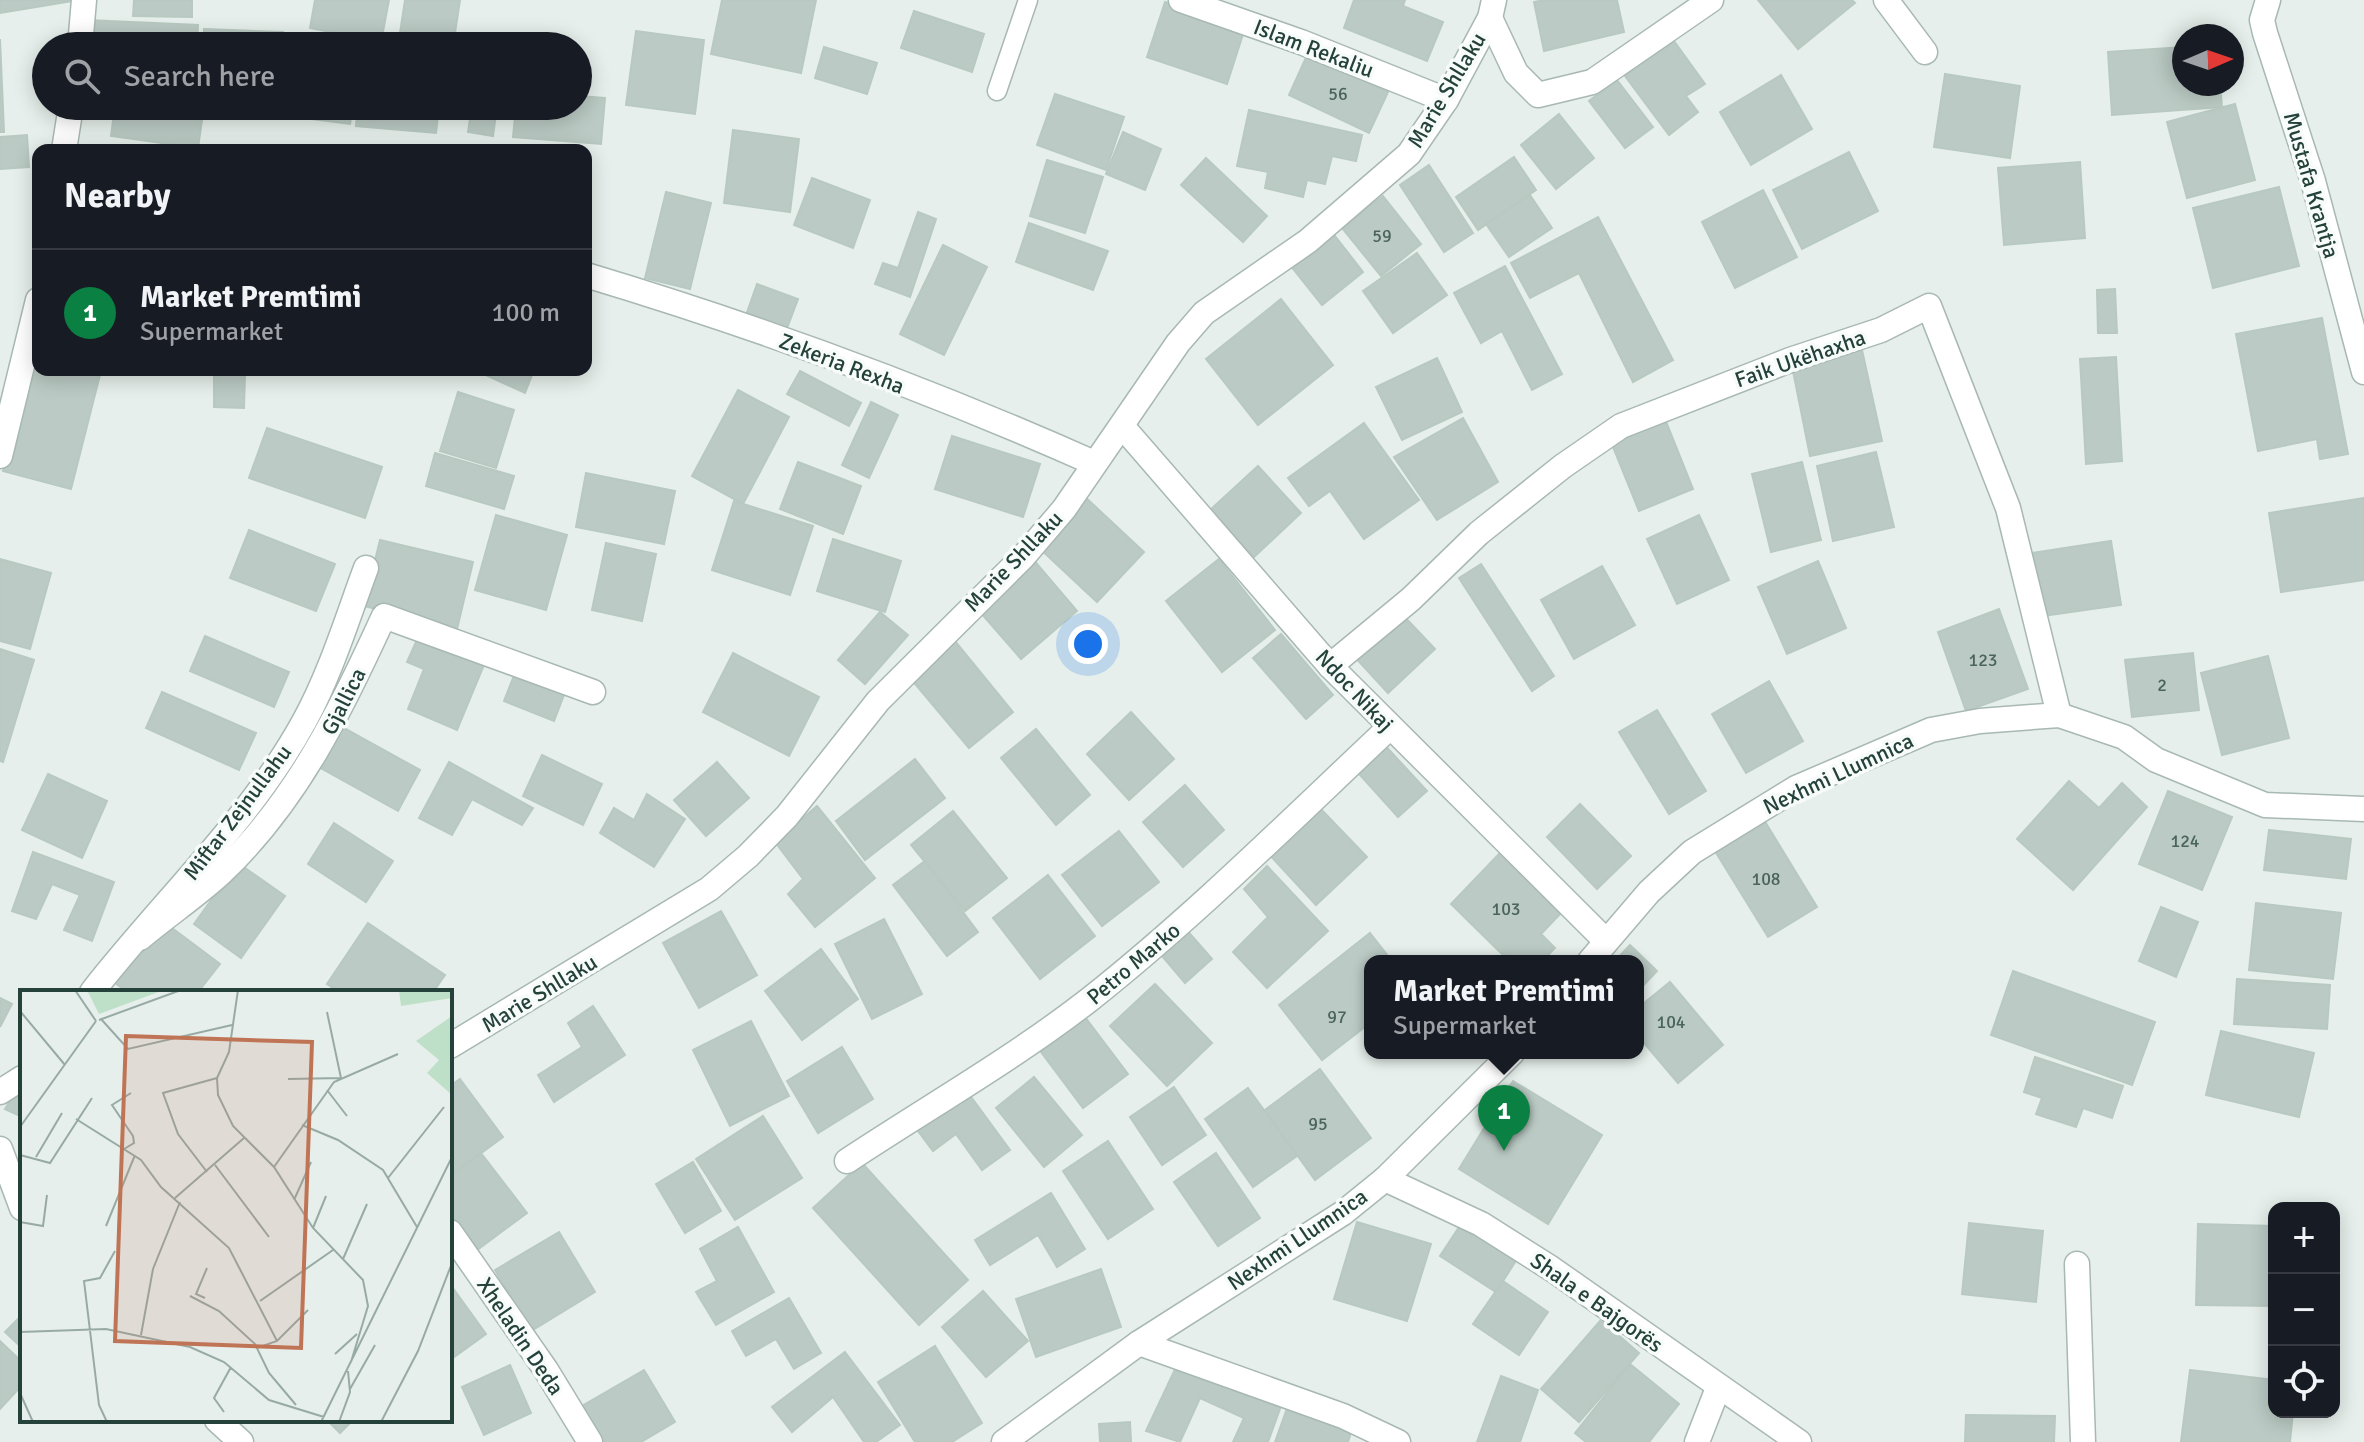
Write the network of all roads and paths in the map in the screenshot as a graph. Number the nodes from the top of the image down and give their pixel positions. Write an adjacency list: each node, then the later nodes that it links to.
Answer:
1 (84, 0): 8 (street)
2 (1028, 0): 10 (lane)
3 (1181, 0): 11 (street, Islam Rekaliu)
4 (1711, 0): 7 (street)
5 (1886, 0): 9 (street)
6 (2268, 0): 16 (street, Mustafa Krantja)
7 (1492, 9): 11 (street, Marie Shllaku)
8 (81, 32)
9 (1925, 52)
10 (997, 91)
11 (1446, 100): 17 (street, Marie Shllaku)
12 (69, 120): 13 (street)
13 (65, 144)
14 (592, 277): 19 (street, Zekeria Rexha)
15 (32, 325): 18 (street)
16 (2364, 372)
17 (1122, 426): 19 (street, Marie Shllaku); 21 (street, Ndoc Nikaj)
18 (0, 456)
19 (1094, 463): 30 (street, Marie Shllaku)
20 (366, 568): 26 (street, Miftar Zejnullahu)
21 (1330, 666): 23 (street, Faik Ukëhaxha); 24 (street, Ndoc Nikaj)
22 (593, 692): 26 (street, Gjallica)
23 (2059, 715): 25 (street, Nexhmi Llumnica); 27 (street, Nexhmi Llumnica)
24 (1390, 727): 27 (street, Ndoc Nikaj); 35 (street, Petro Marko)
25 (2364, 809)
26 (140, 938): 29 (street, Miftar Zejnullahu)
27 (1605, 940): 28 (street, Nexhmi Llumnica)
28 (1594, 955)
29 (94, 990)
30 (452, 1045)
31 (1506, 1059): 36 (street, Nexhmi Llumnica)
32 (20, 1079): 33 (street)
33 (0, 1092)
34 (0, 1149): 37 (street)
35 (847, 1161)
36 (1385, 1179): 40 (street, Nexhmi Llumnica); 41 (street, Shala e Bajgorës)
37 (20, 1203)
38 (452, 1235): 44 (street, Xheladin Deda)
39 (2077, 1264): 49 (street)
40 (1139, 1343): 45 (street, Nexhmi Llumnica); 46 (street)
41 (1718, 1388): 47 (street); 48 (street, Shala e Bajgorës)
42 (219, 1422): 43 (street)
43 (241, 1442)
44 (590, 1442)
45 (1004, 1442)
46 (1398, 1442)
47 (1697, 1442)
48 (1799, 1442)
49 (2083, 1442)

